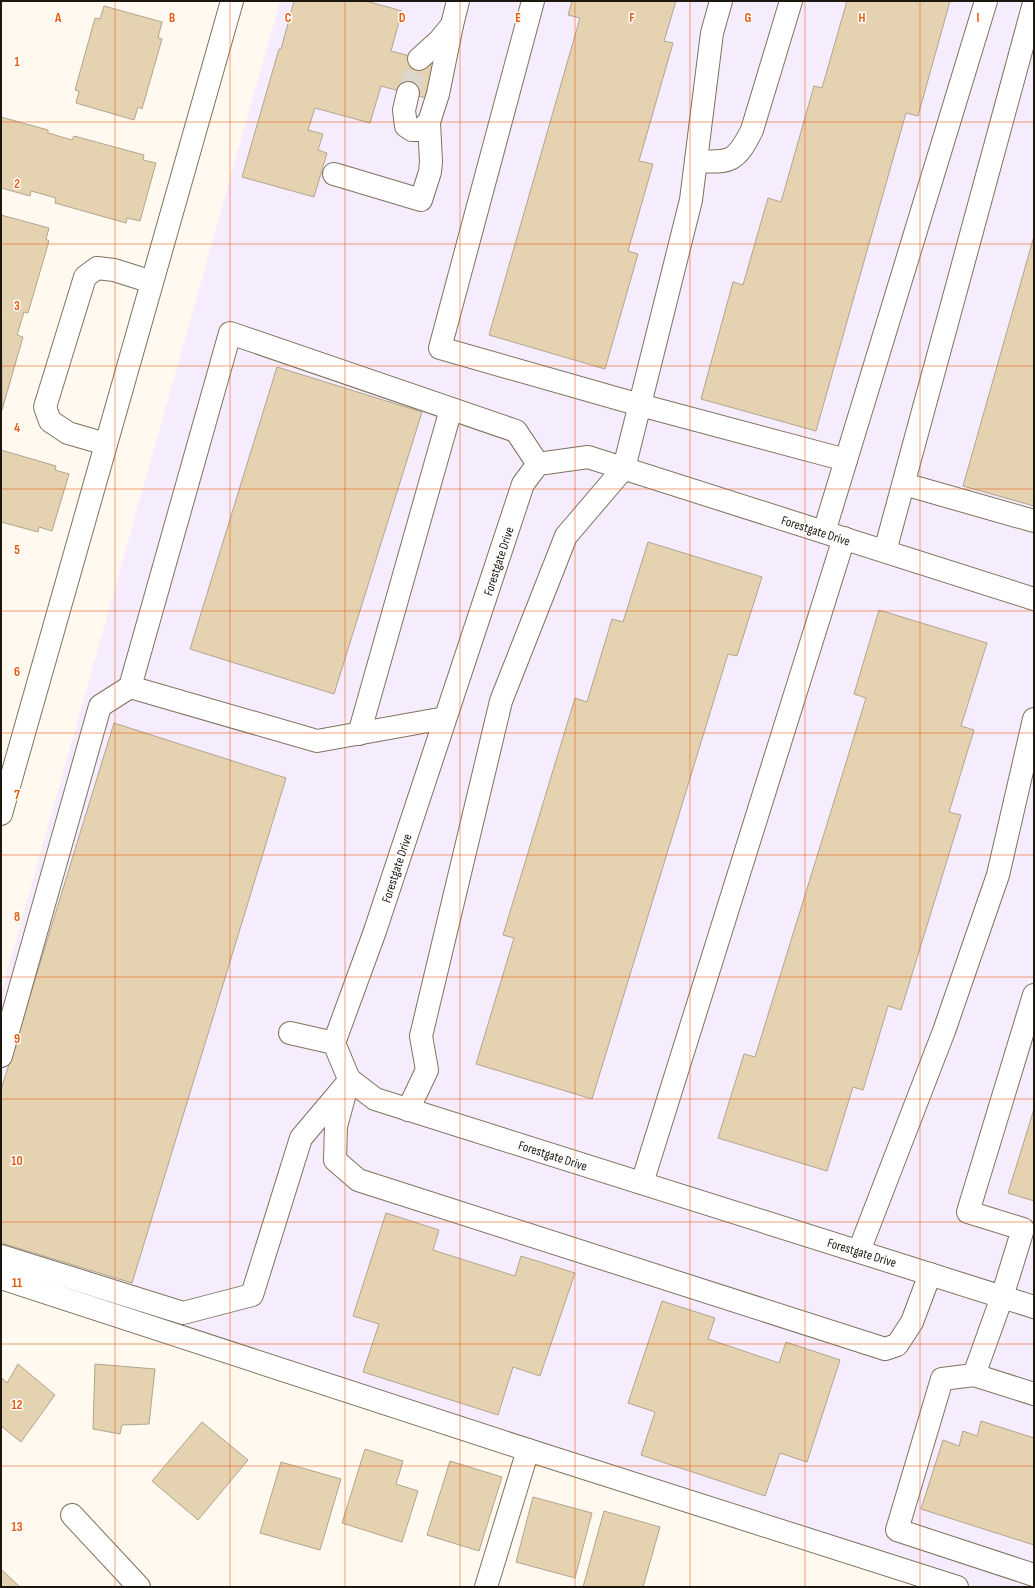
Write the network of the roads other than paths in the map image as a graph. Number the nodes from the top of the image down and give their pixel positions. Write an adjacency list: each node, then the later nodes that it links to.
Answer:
1 (232, 1): 14 (street)
2 (458, 1): 8 (street)
3 (533, 1): 15 (street)
4 (721, 1): 12 (street)
5 (791, 1): 12 (street)
6 (986, 1): 18 (street)
7 (1034, 3): 21 (street)
8 (452, 25): 9 (street); 11 (street)
9 (419, 59)
10 (408, 93): 11 (street)
11 (429, 122): 13 (street)
12 (696, 161): 15 (street)
13 (334, 174)
14 (152, 282): 17 (street); 17 (street)
15 (640, 406): 18 (street); 20 (street)
16 (451, 409): 19 (street); 26 (street); 29 (street)
17 (106, 444): 30 (street)
18 (846, 460): 23 (street)
19 (538, 464): 20 (street, Forestgate Drive); 27 (street, Forestgate Drive)
20 (624, 468): 23 (street, Forestgate Drive); 36 (street)
21 (904, 484): 22 (street); 24 (street)
22 (1034, 521)
23 (834, 535): 24 (street, Forestgate Drive); 37 (street)
24 (884, 552): 25 (street, Forestgate Drive)
25 (1034, 599)
26 (130, 687): 29 (street); 34 (street)
27 (445, 718): 29 (street); 33 (street, Forestgate Drive)
28 (1034, 719): 39 (street)
29 (359, 734)
30 (1, 814)
31 (1034, 995): 38 (street)
32 (290, 1032): 33 (street)
33 (334, 1043): 35 (street, Forestgate Drive)
34 (1, 1056)
35 (349, 1079): 36 (street, Forestgate Drive); 40 (street); 41 (street)
36 (408, 1110): 37 (street, Forestgate Drive)
37 (642, 1183): 39 (street, Forestgate Drive)
38 (1029, 1230): 43 (street)
39 (859, 1252): 41 (street, Forestgate Drive)
40 (1, 1256)
41 (930, 1274): 43 (street, Forestgate Drive)
42 (1, 1278): 47 (street)
43 (1002, 1297): 44 (street, Forestgate Drive); 45 (street)
44 (1034, 1308)
45 (974, 1375): 46 (street); 49 (street)
46 (1034, 1394)
47 (528, 1450): 51 (street); 52 (street)
48 (72, 1515): 50 (street)
49 (1034, 1575)
50 (139, 1587)
51 (486, 1587)
52 (957, 1587)

